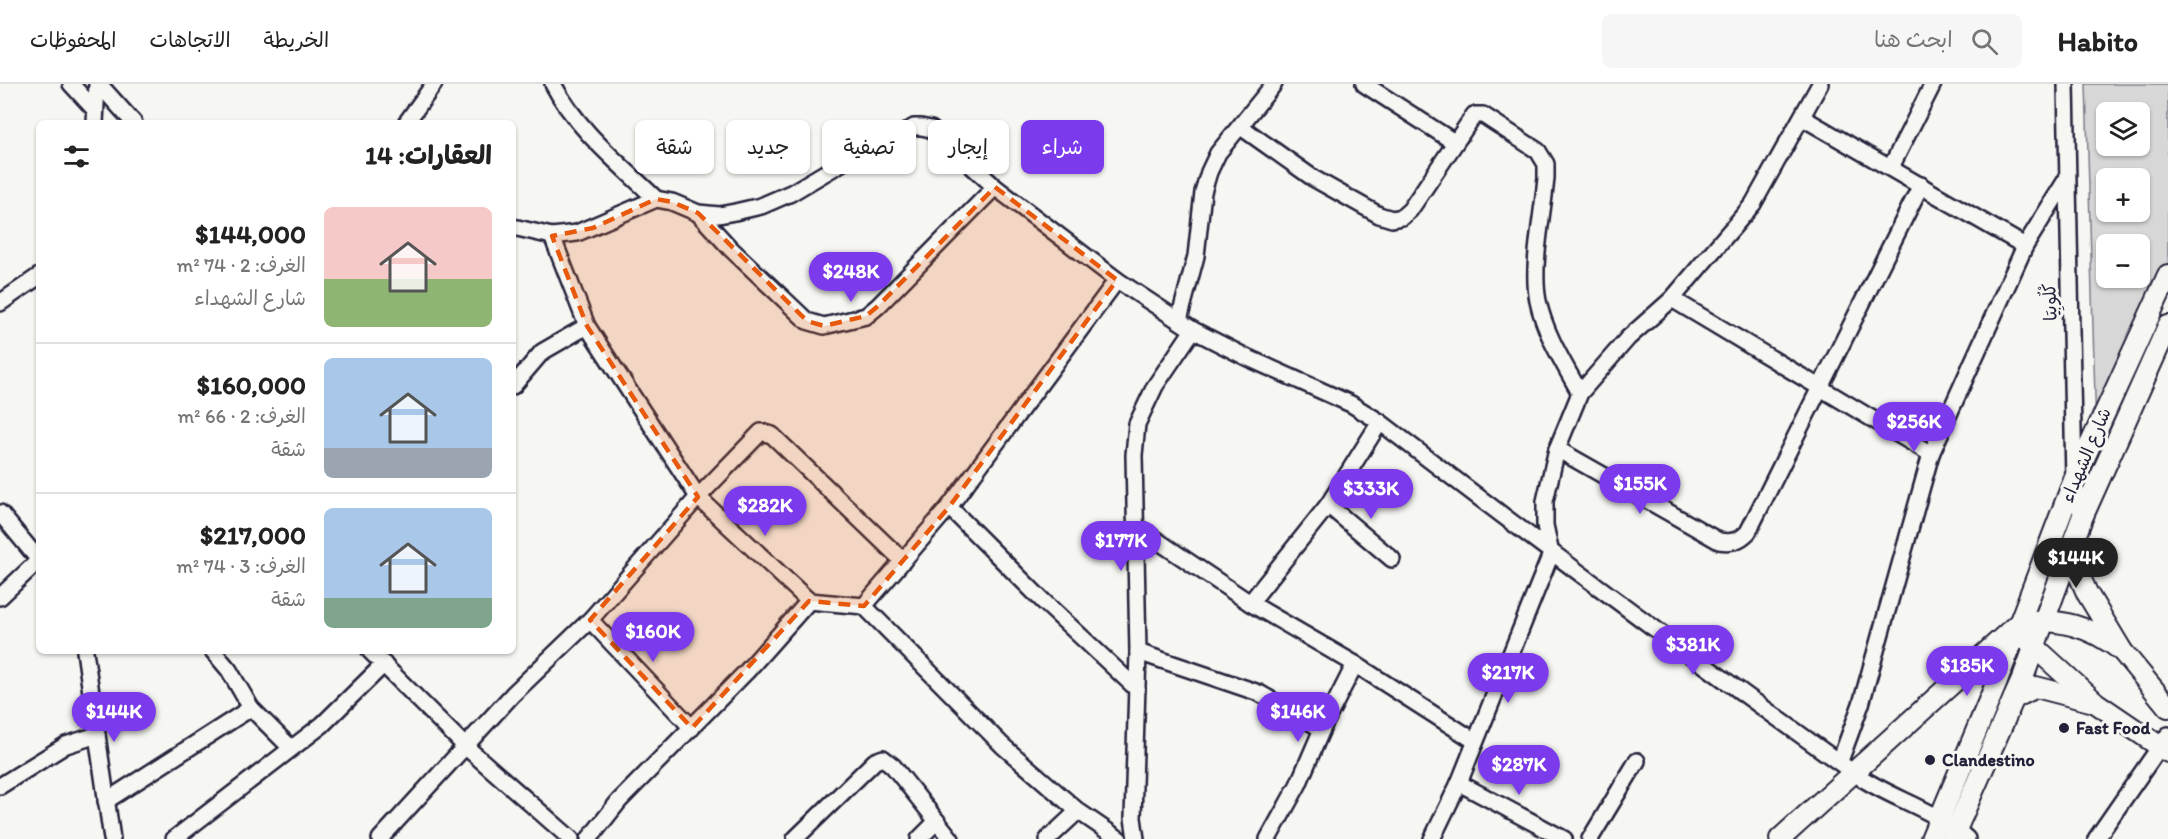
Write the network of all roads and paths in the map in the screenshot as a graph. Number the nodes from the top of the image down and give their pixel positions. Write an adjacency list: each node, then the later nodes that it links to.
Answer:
1 (71, 84): 10 (street)
2 (98, 84): 10 (street); 12 (street)
3 (435, 84): 13 (street)
4 (553, 84): 20 (street)
5 (1274, 84): 14 (street)
6 (1364, 84): 15 (street)
7 (1820, 84): 11 (street)
8 (1933, 84): 16 (street)
9 (2066, 84): 17 (street, كْلُوبِيَا)
10 (95, 116)
11 (1803, 118): 16 (street); 28 (street)
12 (131, 120)
13 (408, 120)
14 (1241, 127): 15 (street); 30 (street)
15 (1454, 142): 36 (street)
16 (1891, 167): 18 (street)
17 (2066, 180): 24 (street); 40 (street, كْلُوبِيَا)
18 (1921, 185): 24 (street); 35 (street)
19 (996, 187): 21 (street); 21 (street); 27 (street)
20 (656, 199): 21 (street); 23 (street)
21 (698, 213)
22 (516, 228): 23 (street)
23 (552, 236): 31 (street)
24 (2025, 246): 39 (street)
25 (2168, 275): 40 (street, شارع الشهداء)
26 (36, 278): 29 (street)
27 (1117, 280): 30 (street); 43 (street)
28 (1672, 299): 35 (street); 36 (street)
29 (0, 303)
30 (1179, 320): 33 (street)
31 (587, 326): 34 (street); 41 (street)
32 (2168, 326): 45 (street, شارع الشهداء)
33 (1193, 330): 37 (street); 46 (street)
34 (516, 382)
35 (1819, 386): 38 (street); 39 (street)
36 (1580, 393): 38 (street)
37 (1380, 422): 42 (street); 48 (street)
38 (1557, 449): 48 (street)
39 (1931, 454): 81 (street)
40 (2074, 480): 45 (street, كْلُوبِيَا); 59 (street, شارع الشهداء)
41 (698, 497): 51 (street); 54 (street); 58 (street)
42 (1328, 505): 50 (street); 55 (street)
43 (950, 507): 51 (street); 68 (street)
44 (0, 513): 49 (street)
45 (2082, 518): 47 (street, شارع الشهداء)
46 (1137, 528): 55 (street); 62 (street)
47 (2069, 552): 57 (street, شارع الشهداء); 61 (street)
48 (1551, 554): 76 (street); 81 (street)
49 (36, 556)
50 (1392, 560)
51 (903, 561): 56 (street)
52 (36, 563): 53 (street)
53 (0, 597)
54 (809, 601): 56 (street); 73 (street)
55 (1250, 603): 67 (street)
56 (864, 606): 85 (street)
57 (2044, 619): 59 (street); 60 (street, شارع الشهداء); 61 (street)
58 (590, 620): 73 (street); 78 (street)
59 (2019, 627): 60 (street); 81 (street); 86 (street, شارع الشهداء)
60 (2034, 646): 69 (street, شارع الشهداء); 70 (street)
61 (2122, 651): 71 (street)
62 (1138, 652): 68 (street); 74 (street)
63 (85, 654): 75 (street)
64 (216, 654): 72 (street)
65 (373, 654): 66 (street)
66 (384, 664): 78 (street); 79 (street)
67 (1355, 664): 74 (street); 76 (street)
68 (1137, 689): 99 (street)
69 (2014, 698): 70 (street); 88 (street, شارع الشهداء)
70 (2096, 703): 77 (street)
71 (2168, 707)
72 (251, 708): 79 (street); 84 (street)
73 (692, 728): 93 (street)
74 (1322, 729): 100 (street)
75 (97, 735): 83 (street); 84 (street)
76 (1475, 741): 82 (street)
77 (2165, 744): 106 (street)
78 (466, 747): 91 (street); 92 (street)
79 (291, 748): 90 (street)
80 (1637, 761): 103 (street)
81 (1847, 767): 86 (street); 104 (street)
82 (1459, 783): 101 (street); 102 (street)
83 (0, 786)
84 (106, 801): 89 (street)
85 (1078, 812): 97 (street); 98 (street)
86 (1940, 818): 88 (street); 105 (street, شارع الشهداء)
87 (937, 821): 94 (street); 95 (street); 96 (street)
88 (1959, 836)
89 (112, 839)
90 (174, 839)
91 (380, 839)
92 (571, 839)
93 (589, 839)
94 (795, 839)
95 (919, 839)
96 (951, 839)
97 (1048, 839)
98 (1119, 839)
99 (1136, 839)
100 (1268, 839)
101 (1432, 839)
102 (1564, 839)
103 (1590, 839)
104 (1780, 839)
105 (1931, 839)
106 (2096, 839)

